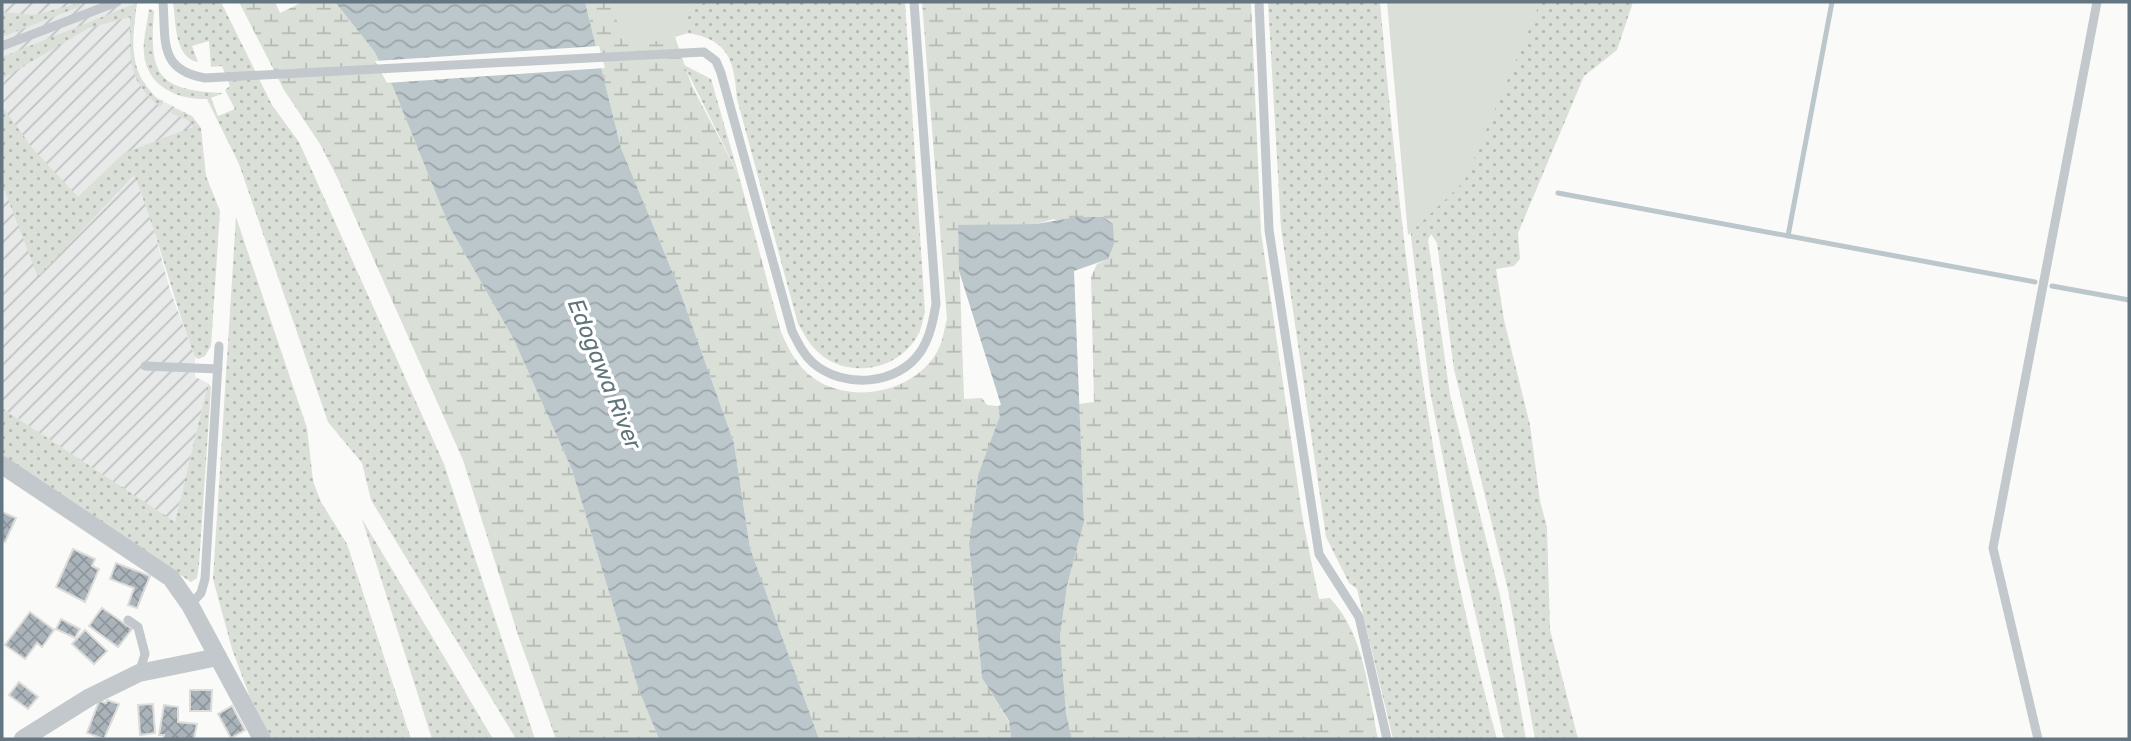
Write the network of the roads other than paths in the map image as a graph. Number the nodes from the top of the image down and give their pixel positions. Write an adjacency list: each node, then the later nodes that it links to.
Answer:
1 (117, 2): 6 (lane)
2 (163, 2): 3 (lane)
3 (914, 2)
4 (1259, 2): 17 (lane)
5 (2097, 2): 18 (lane)
6 (2, 46)
7 (219, 346): 9 (lane)
8 (145, 366): 9 (lane)
9 (218, 369): 11 (lane)
10 (2, 465): 11 (street)
11 (190, 605): 13 (street)
12 (128, 620): 14 (lane)
13 (218, 657): 14 (street); 16 (street)
14 (139, 673): 15 (street)
15 (23, 739)
16 (262, 739)
17 (1387, 739)
18 (2038, 739)

